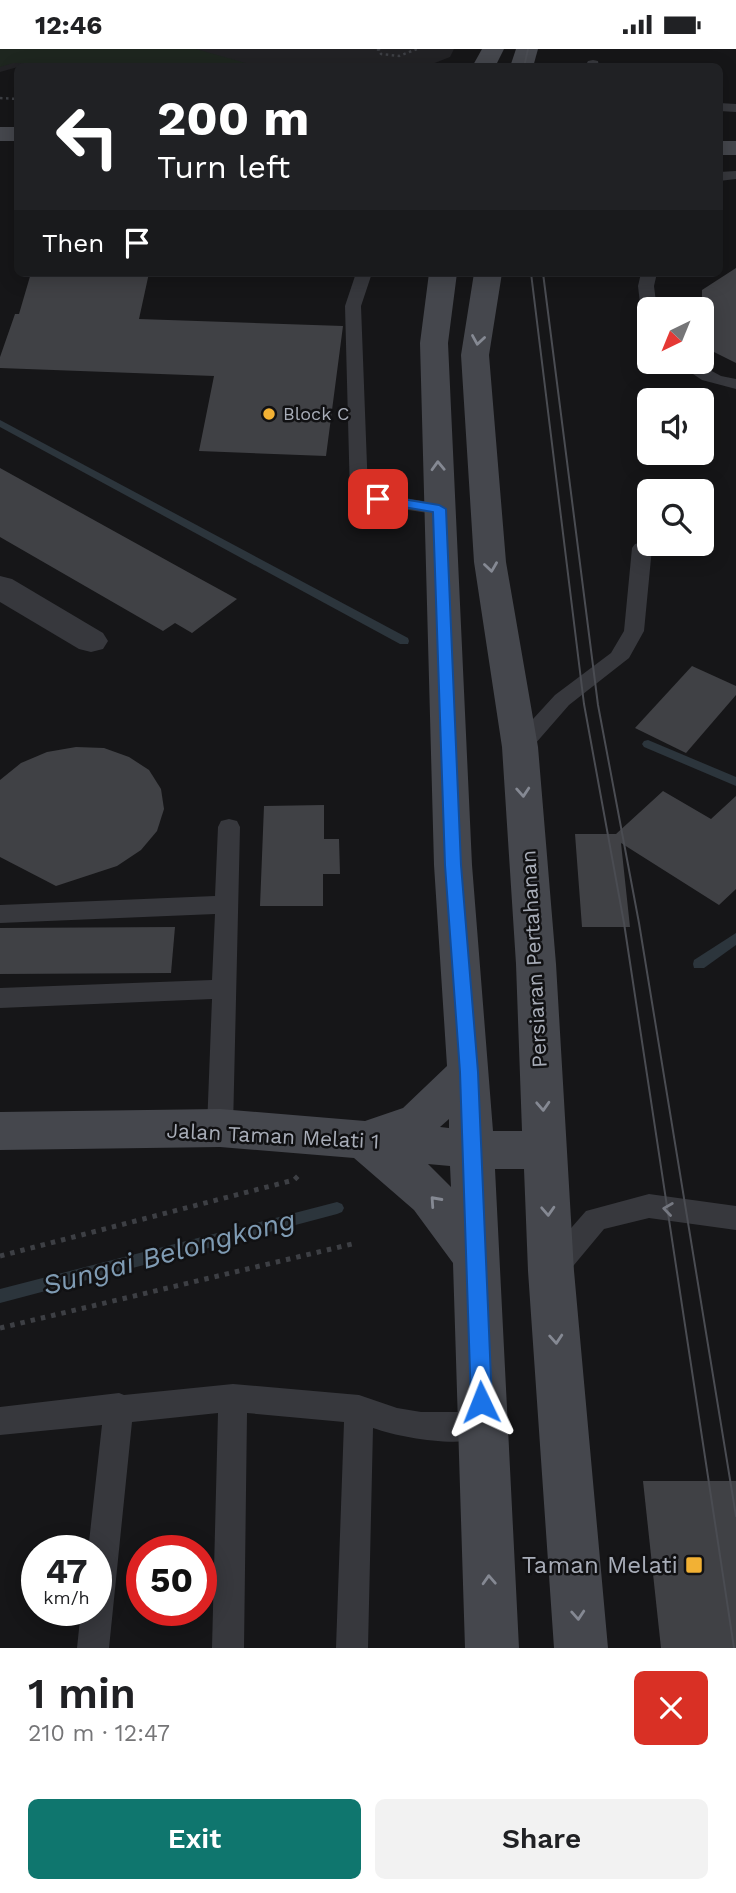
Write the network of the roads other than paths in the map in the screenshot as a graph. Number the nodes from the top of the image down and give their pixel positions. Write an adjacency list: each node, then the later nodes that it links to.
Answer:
1 (363, 277): 8 (lane)
2 (442, 277): 8 (main road, one-way to 2)
3 (487, 277): 12 (main road, Persiaran Pertahanan, one-way to 12)
4 (648, 277): 5 (lane)
5 (647, 297)
6 (708, 375): 7 (lane)
7 (736, 384)
8 (439, 509): 18 (main road)
9 (641, 556): 12 (lane)
10 (0, 587): 11 (street)
11 (91, 641)
12 (520, 747): 23 (main road, Persiaran Pertahanan, one-way to 23)
13 (229, 827): 14 (lane)
14 (226, 905): 15 (lane); 16 (lane)
15 (0, 914)
16 (224, 989): 17 (lane); 19 (lane)
17 (0, 998)
18 (469, 1072): 21 (main road); 22 (main road)
19 (220, 1128): 20 (main road, Jalan Taman Melati 1); 21 (main road, Jalan Taman Melati 1)
20 (0, 1131)
21 (365, 1140): 22 (main road, Jalan Taman Melati 1); 25 (main road, one-way to 21)
22 (472, 1149): 23 (main road, Jalan Taman Melati 1); 25 (main road)
23 (545, 1151): 26 (main road, Persiaran Pertahanan, one-way to 26)
24 (736, 1218): 26 (lane, one-way to 26)
25 (475, 1256): 31 (main road)
26 (551, 1271): 36 (main road, Persiaran Pertahanan, one-way to 36)
27 (233, 1398): 28 (lane); 29 (lane); 33 (lane)
28 (119, 1407): 30 (lane); 32 (lane)
29 (359, 1409): 31 (lane); 34 (lane)
30 (0, 1421)
31 (482, 1426): 35 (main road, one-way to 31)
32 (93, 1648)
33 (228, 1648)
34 (352, 1648)
35 (492, 1648)
36 (580, 1648)

